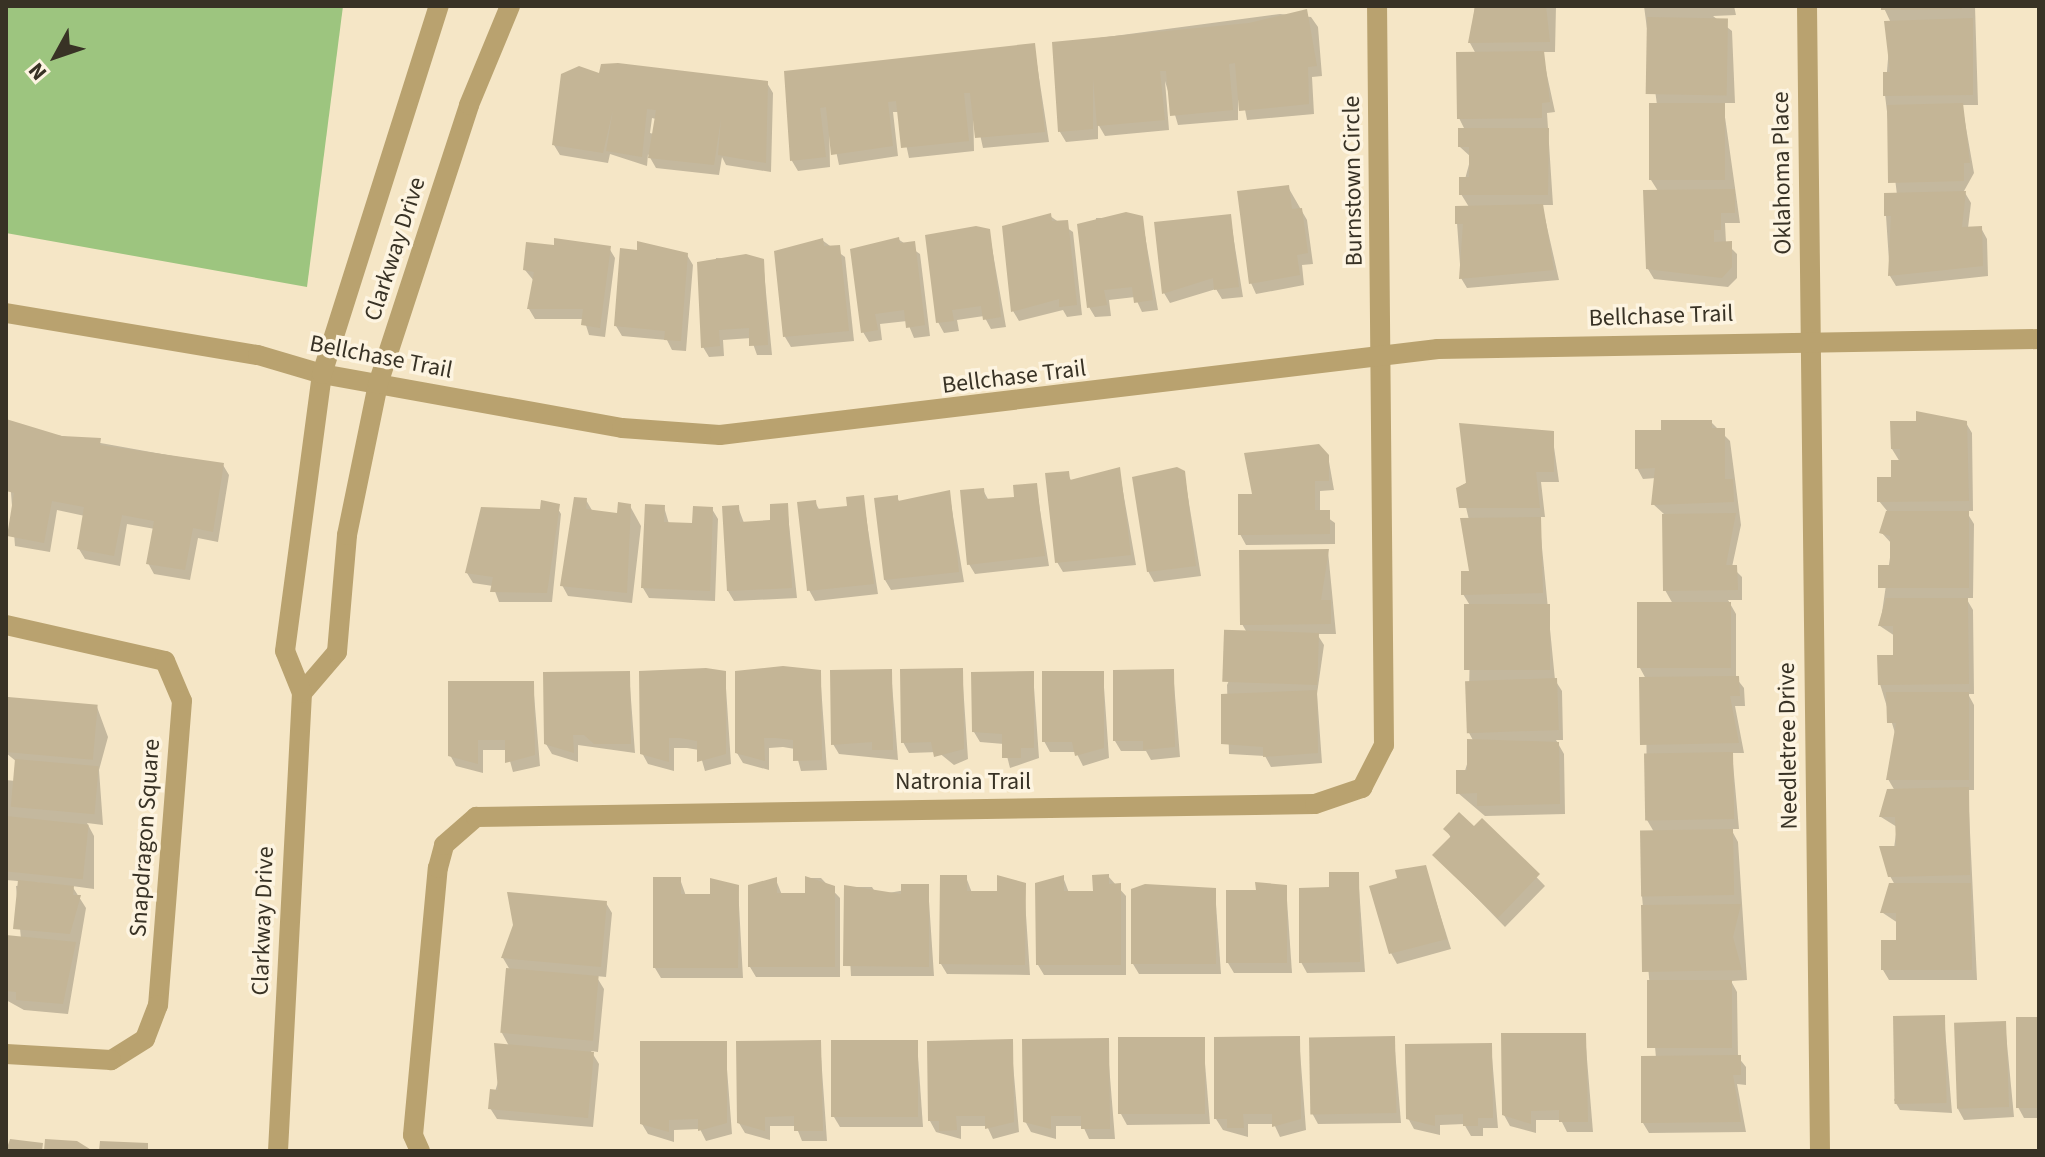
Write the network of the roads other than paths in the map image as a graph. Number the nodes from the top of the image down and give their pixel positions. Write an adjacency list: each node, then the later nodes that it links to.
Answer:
1 (439, 6): 9 (street, Clarkway Drive)
2 (510, 6): 10 (street, Clarkway Drive)
3 (1377, 6): 8 (street, Burnstown Circle)
4 (1807, 6): 7 (street, Oklahoma Place)
5 (6, 313): 9 (street, Bellchase Trail)
6 (2039, 339): 7 (street, Bellchase Trail)
7 (1810, 340): 8 (street, Bellchase Trail); 16 (street, Needletree Drive)
8 (1381, 356): 10 (street, Bellchase Trail); 15 (street, Natronia Trail)
9 (322, 374): 10 (street, Bellchase Trail); 12 (street, Clarkway Drive)
10 (378, 384): 12 (street, Clarkway Drive)
11 (6, 625): 13 (street, Snapdragon Square)
12 (302, 693): 14 (street, Clarkway Drive)
13 (6, 1054)
14 (278, 1151)
15 (420, 1151)
16 (1820, 1151)

